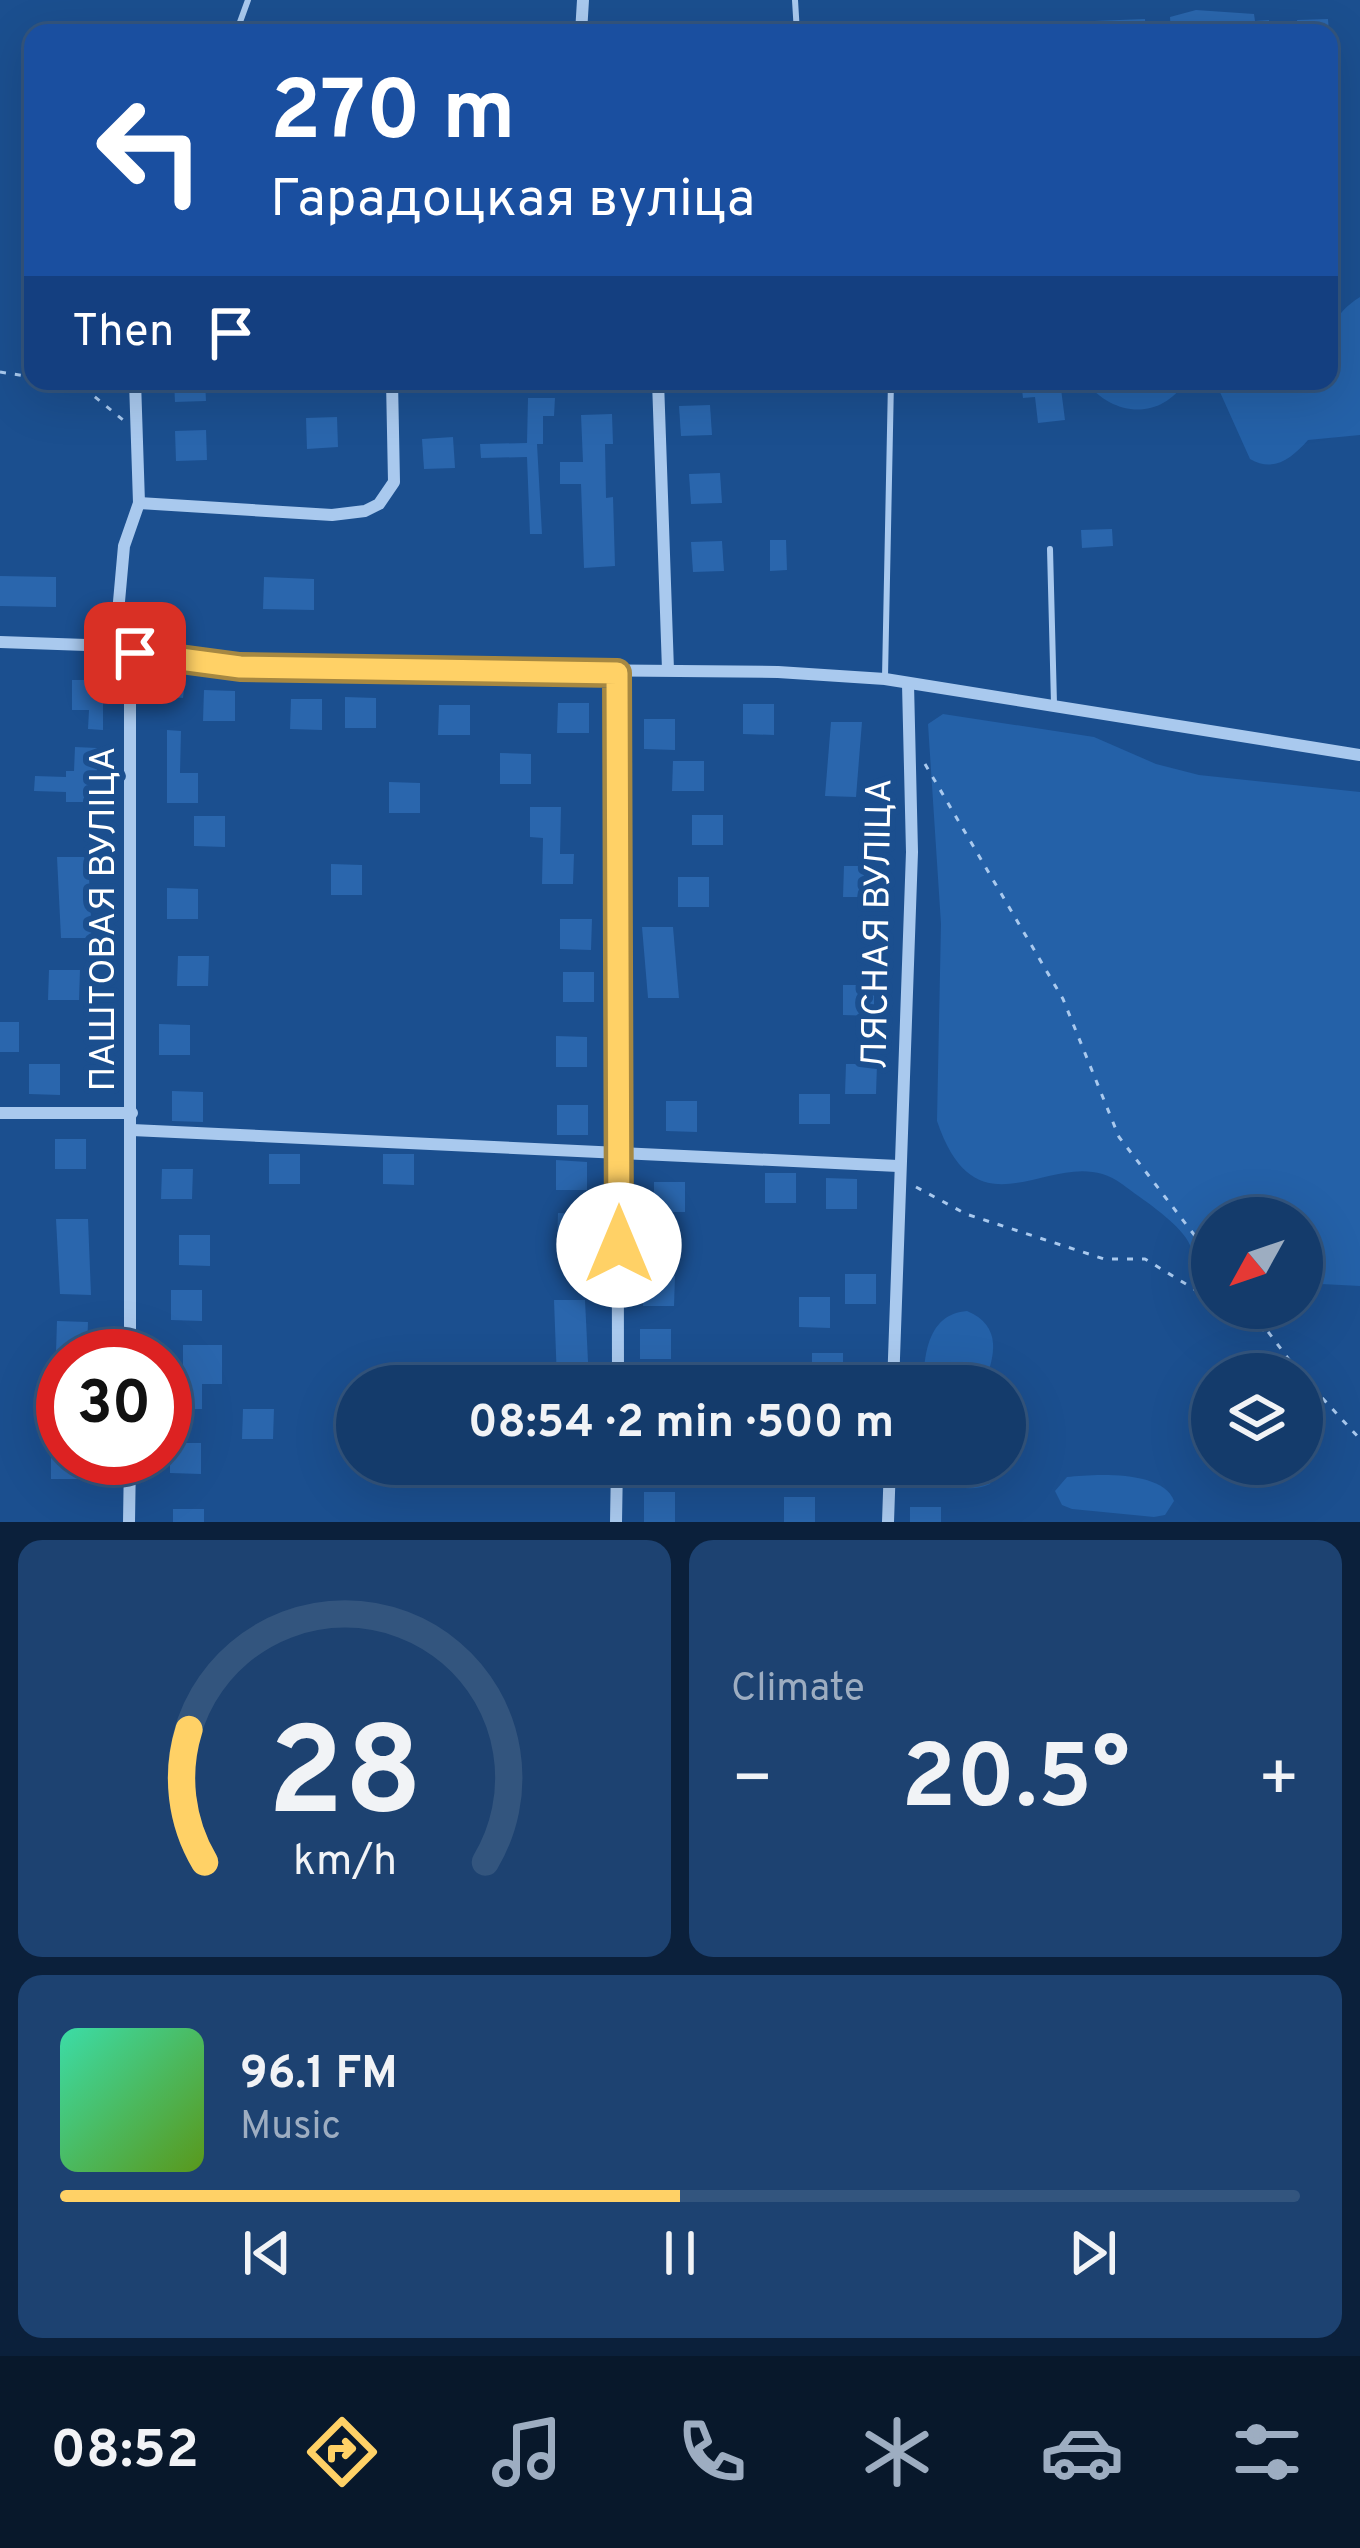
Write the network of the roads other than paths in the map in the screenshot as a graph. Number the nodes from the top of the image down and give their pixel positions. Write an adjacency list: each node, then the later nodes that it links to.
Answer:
1 (135, 390): 5 (street)
2 (392, 390): 5 (street)
3 (658, 390): 10 (street)
4 (891, 390): 12 (lane)
5 (139, 503): 8 (street)
6 (1050, 549): 14 (lane)
7 (0, 642): 8 (street)
8 (115, 646): 9 (street)
9 (135, 653): 11 (street); 17 (street, ПАШТОВАЯ ВУЛІЦА)
10 (668, 670): 11 (street); 12 (street)
11 (617, 673): 19 (street)
12 (885, 679): 13 (street)
13 (908, 684): 14 (street); 20 (street, ЛЯСНАЯ ВУЛІЦА)
14 (1054, 704): 15 (street)
15 (1360, 755)
16 (0, 1113): 17 (street, ПАШТОВАЯ ВУЛІЦА)
17 (132, 1113): 18 (street, ПАШТОВАЯ ВУЛІЦА)
18 (132, 1130): 19 (street, ПАШТОВАЯ ВУЛІЦА); 21 (street, ПАШТОВАЯ ВУЛІЦА)
19 (620, 1150): 20 (street); 22 (street)
20 (898, 1172): 23 (street, ЛЯСНАЯ ВУЛІЦА)
21 (130, 1329)
22 (618, 1365)
23 (893, 1365)
24 (130, 1485): 27 (street)
25 (617, 1485): 28 (street)
26 (889, 1485): 29 (street)
27 (129, 1522)
28 (616, 1522)
29 (888, 1522)

